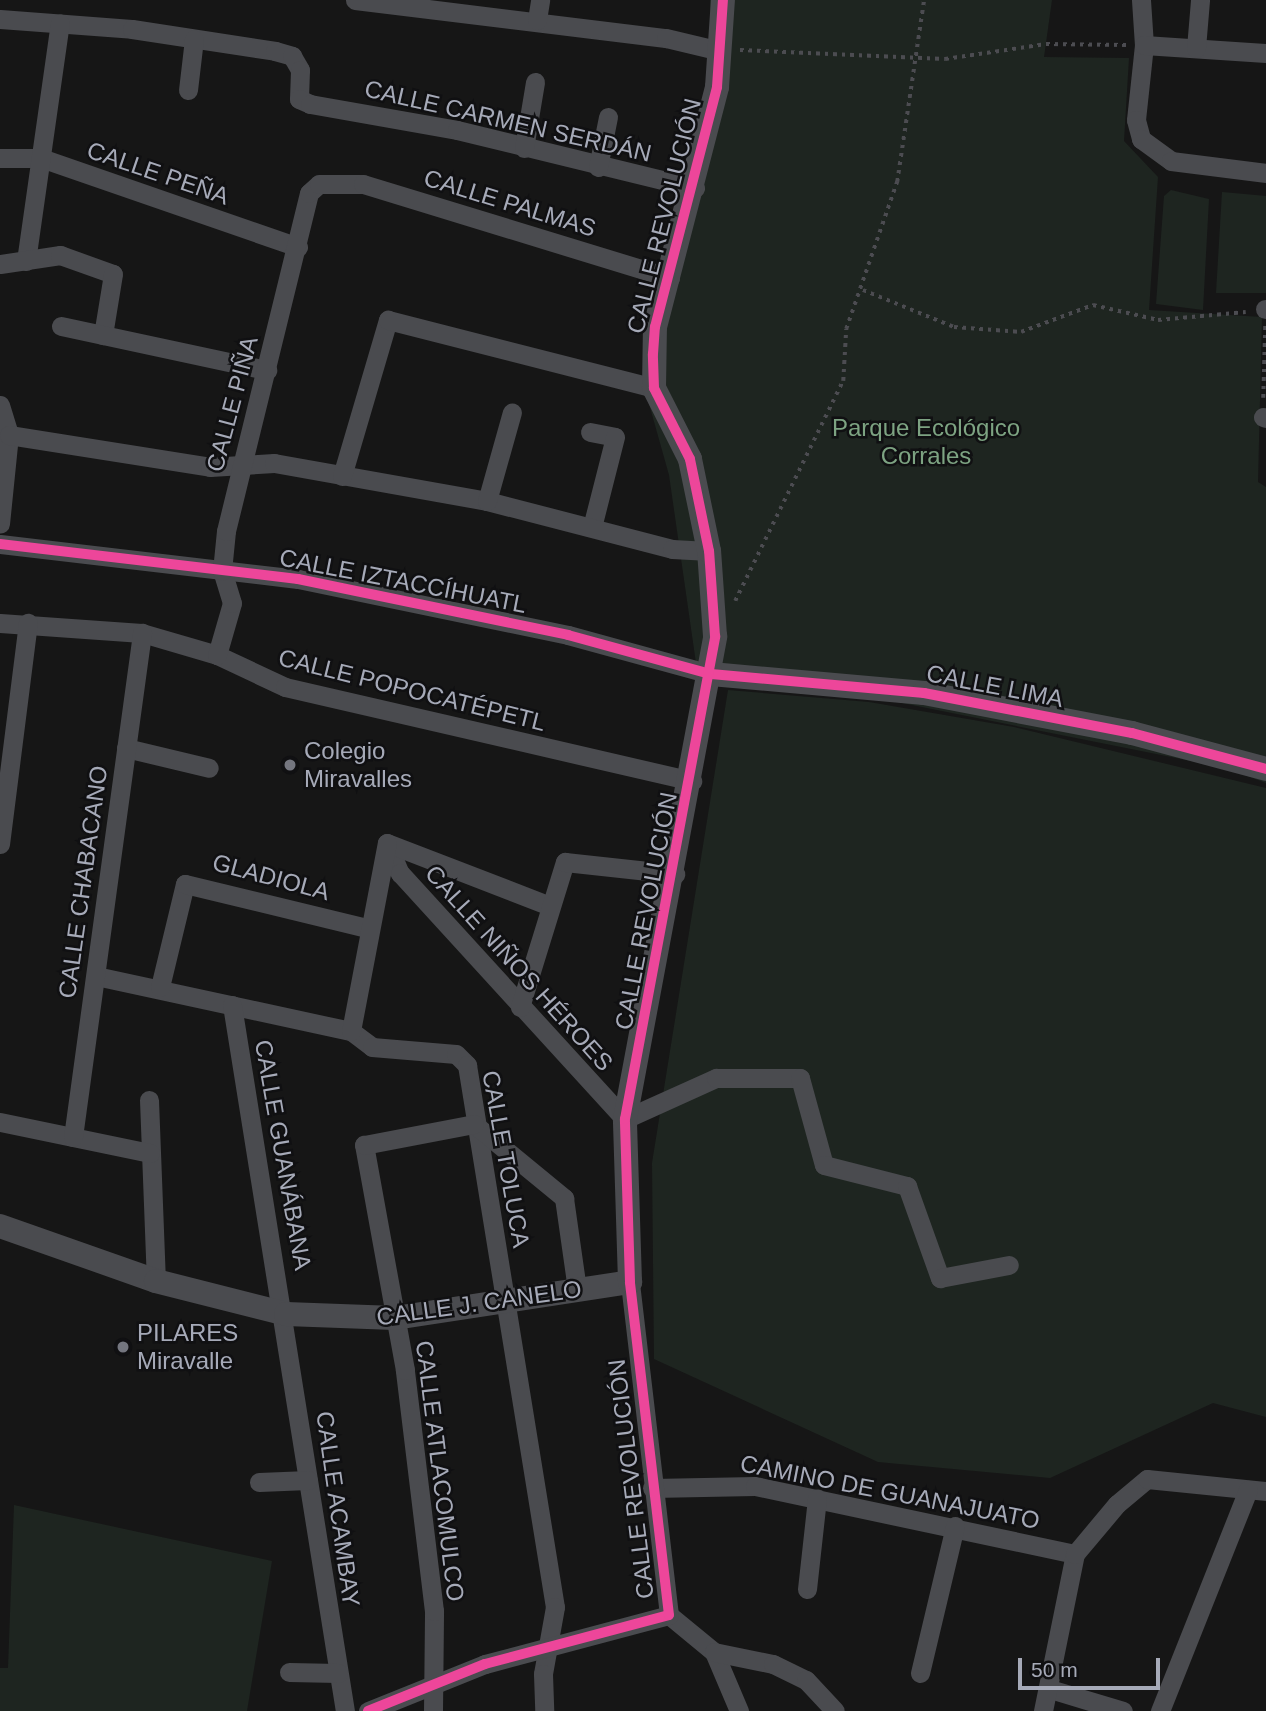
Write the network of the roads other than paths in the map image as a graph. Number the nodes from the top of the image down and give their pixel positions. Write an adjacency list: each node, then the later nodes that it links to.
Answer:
1 (355, 0): 7 (street)
2 (540, 0): 7 (street)
3 (723, 0): 12 (street, CALLE REVOLUCIÓN)
4 (1141, 0): 10 (street)
5 (1200, 0): 11 (street)
6 (0, 19): 8 (street)
7 (537, 20): 12 (street)
8 (60, 23): 9 (street); 19 (street)
9 (194, 39): 15 (street); 17 (street, CALLE CARMEN SERDÁN)
10 (1144, 45): 11 (street); 21 (street)
11 (1196, 48): 13 (street)
12 (720, 51): 23 (street, CALLE REVOLUCIÓN)
13 (1266, 53)
14 (535, 82): 17 (street)
15 (188, 90)
16 (608, 117): 20 (street)
17 (524, 148): 20 (street, CALLE CARMEN SERDÁN)
18 (0, 158): 19 (street, CALLE PEÑA)
19 (41, 158): 24 (street, CALLE PEÑA); 25 (street)
20 (598, 167): 23 (street, CALLE CARMEN SERDÁN)
21 (1266, 173)
22 (334, 180): 24 (street, CALLE PIÑA); 27 (street, CALLE PALMAS)
23 (695, 188): 27 (street, CALLE REVOLUCIÓN)
24 (298, 247): 30 (street, CALLE PIÑA)
25 (26, 261): 26 (street); 29 (street)
26 (0, 264)
27 (670, 278): 31 (street, CALLE REVOLUCIÓN)
28 (61, 326): 29 (street)
29 (103, 335): 30 (street)
30 (267, 370): 36 (street, CALLE PIÑA)
31 (654, 388): 37 (street); 42 (street, CALLE REVOLUCIÓN)
32 (0, 405): 35 (street)
33 (512, 412): 38 (street)
34 (590, 432): 40 (street)
35 (9, 435): 36 (street); 39 (street)
36 (240, 467): 37 (street); 43 (street, CALLE PIÑA)
37 (342, 476): 38 (street)
38 (487, 501): 40 (street)
39 (1, 516)
40 (592, 527): 42 (street)
41 (0, 544): 43 (street, CALLE IZTACCÍHUATL)
42 (709, 551): 48 (street, CALLE REVOLUCIÓN)
43 (222, 571): 47 (street, CALLE PIÑA); 48 (street, CALLE IZTACCÍHUATL)
44 (0, 623): 45 (street, CALLE POPOCATÉPETL)
45 (28, 623): 46 (street, CALLE POPOCATÉPETL); 54 (street)
46 (142, 633): 47 (street, CALLE POPOCATÉPETL); 49 (street, CALLE CHABACANO)
47 (217, 655): 52 (street, CALLE POPOCATÉPETL)
48 (710, 674): 51 (street, CALLE LIMA); 52 (street, CALLE REVOLUCIÓN)
49 (126, 748): 50 (street); 58 (street, CALLE CHABACANO)
50 (209, 768)
51 (1266, 769)
52 (692, 781): 55 (street, CALLE REVOLUCIÓN)
53 (387, 843): 56 (street); 57 (street); 61 (street, CALLE NIÑOS HÉROES)
54 (0, 844)
55 (675, 874): 56 (street); 64 (street, CALLE REVOLUCIÓN)
56 (548, 905): 61 (street)
57 (367, 928): 59 (street, GLADIOLA); 62 (street)
58 (96, 976): 59 (street, CALLE TOLUCA); 67 (street, CALLE CHABACANO)
59 (160, 987): 60 (street, CALLE TOLUCA)
60 (232, 1005): 62 (street, CALLE TOLUCA); 75 (street, CALLE GUANÁBANA)
61 (520, 1007): 64 (street, CALLE NIÑOS HÉROES)
62 (351, 1031): 66 (street, CALLE TOLUCA)
63 (149, 1100): 68 (street)
64 (625, 1119): 70 (street); 72 (street, CALLE REVOLUCIÓN)
65 (0, 1122): 67 (street)
66 (474, 1124): 73 (street); 74 (street, CALLE TOLUCA); 76 (street, CALLE ATLACOMULCO)
67 (73, 1137): 68 (street)
68 (150, 1153): 71 (street)
69 (0, 1226): 71 (street, CALLE J. CANELO)
70 (1009, 1265)
71 (156, 1281): 75 (street, CALLE J. CANELO)
72 (630, 1282): 73 (street, CALLE J. CANELO); 79 (street, CALLE REVOLUCIÓN)
73 (577, 1289): 74 (street, CALLE J. CANELO)
74 (506, 1300): 76 (street, CALLE J. CANELO); 86 (street, CALLE TOLUCA)
75 (286, 1314): 76 (street, CALLE J. CANELO); 77 (street, CALLE ACAMBAY)
76 (395, 1318): 91 (street, CALLE ATLACOMULCO)
77 (308, 1480): 78 (street); 90 (street, CALLE ACAMBAY)
78 (259, 1482)
79 (652, 1488): 81 (street, CAMINO DE GUANAJUATO); 85 (street, CALLE REVOLUCIÓN)
80 (1257, 1491): 83 (street); 101 (street)
81 (817, 1499): 82 (street, CAMINO DE GUANAJUATO); 84 (street)
82 (955, 1526): 83 (street, CAMINO DE GUANAJUATO); 89 (street)
83 (1075, 1554): 92 (street)
84 (807, 1589)
85 (668, 1615): 86 (street, CALLE REVOLUCIÓN); 87 (street)
86 (553, 1646): 91 (street, CALLE REVOLUCIÓN); 96 (street, CALLE TOLUCA)
87 (714, 1652): 97 (street); 98 (street)
88 (289, 1672): 90 (street)
89 (920, 1673)
90 (338, 1674): 93 (street, CALLE ACAMBAY)
91 (437, 1680): 94 (street, CALLE REVOLUCIÓN); 95 (street, CALLE ATLACOMULCO)
92 (1050, 1689): 99 (street); 100 (street)
93 (345, 1711)
94 (368, 1711)
95 (433, 1711)
96 (544, 1711)
97 (738, 1711)
98 (835, 1711)
99 (1043, 1711)
100 (1123, 1711)
101 (1160, 1711)

